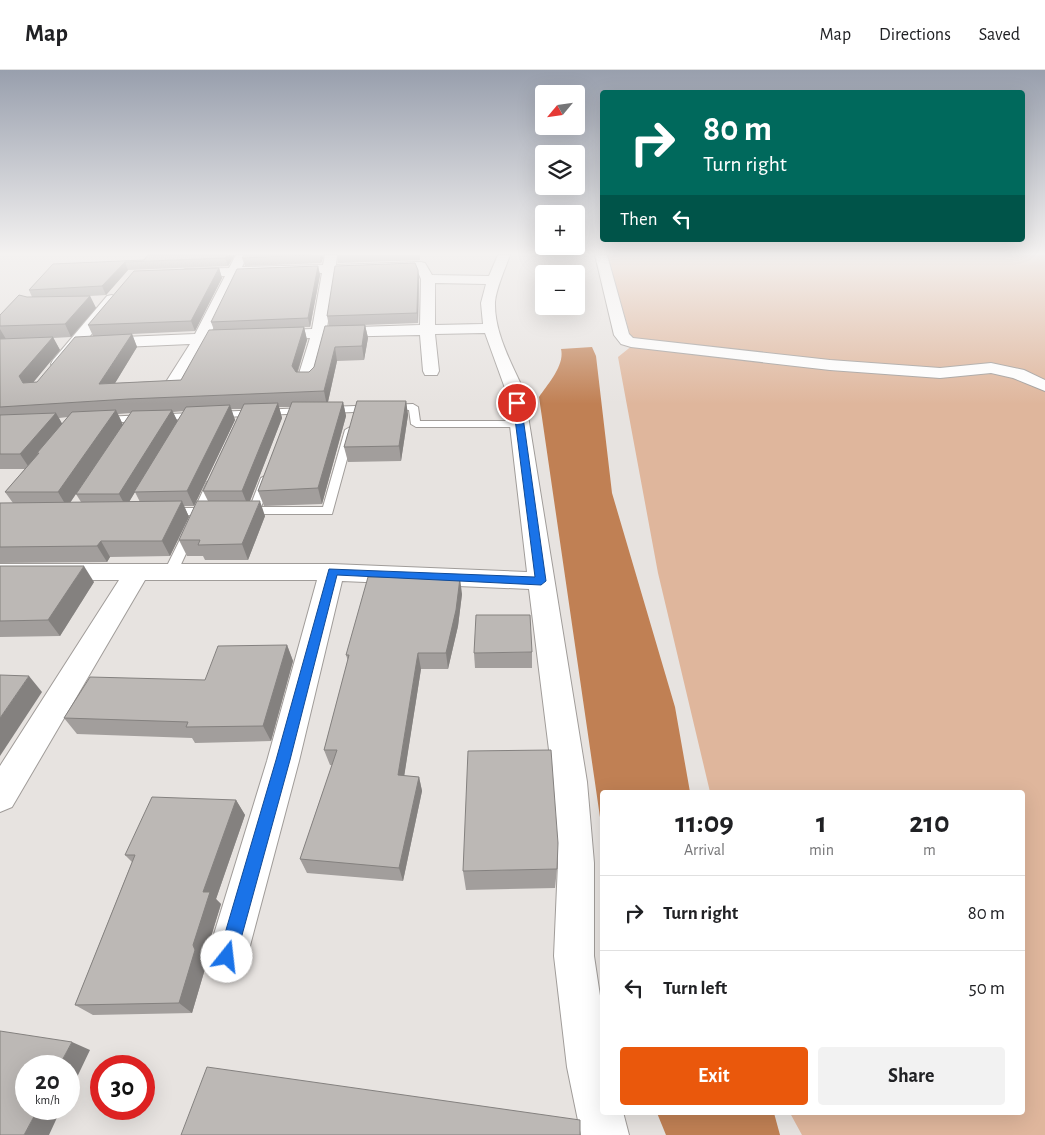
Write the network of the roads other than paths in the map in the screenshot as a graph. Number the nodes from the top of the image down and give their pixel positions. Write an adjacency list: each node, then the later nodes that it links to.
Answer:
1 (107, 305): 12 (street)
2 (217, 305): 10 (street)
3 (323, 305): 9 (street)
4 (427, 305): 8 (street)
5 (488, 305): 7 (street)
6 (614, 305): 17 (street)
7 (491, 328): 8 (street); 22 (street)
8 (427, 330): 9 (street); 13 (street)
9 (319, 333): 10 (street); 15 (street)
10 (201, 338): 12 (street); 16 (street)
11 (55, 344): 12 (street)
12 (75, 344): 14 (street)
13 (430, 372)
14 (48, 377)
15 (306, 380)
16 (173, 385)
17 (1045, 386)
18 (355, 409): 19 (lane); 22 (lane); 27 (lane)
19 (188, 416): 20 (lane); 23 (lane)
20 (135, 418): 21 (lane); 24 (lane)
21 (87, 421)
22 (519, 424): 34 (street)
23 (179, 432)
24 (125, 434)
25 (271, 466): 27 (lane)
26 (216, 476): 29 (lane)
27 (254, 511): 29 (lane)
28 (153, 512): 29 (lane)
29 (200, 512): 32 (lane)
30 (0, 572): 31 (street)
31 (136, 572): 32 (street); 35 (street)
32 (171, 572): 33 (street)
33 (332, 572): 34 (street); 36 (street)
34 (541, 581): 37 (street)
35 (0, 796)
36 (227, 957)
37 (600, 1114)
38 (600, 1115): 39 (street)
39 (605, 1135)

